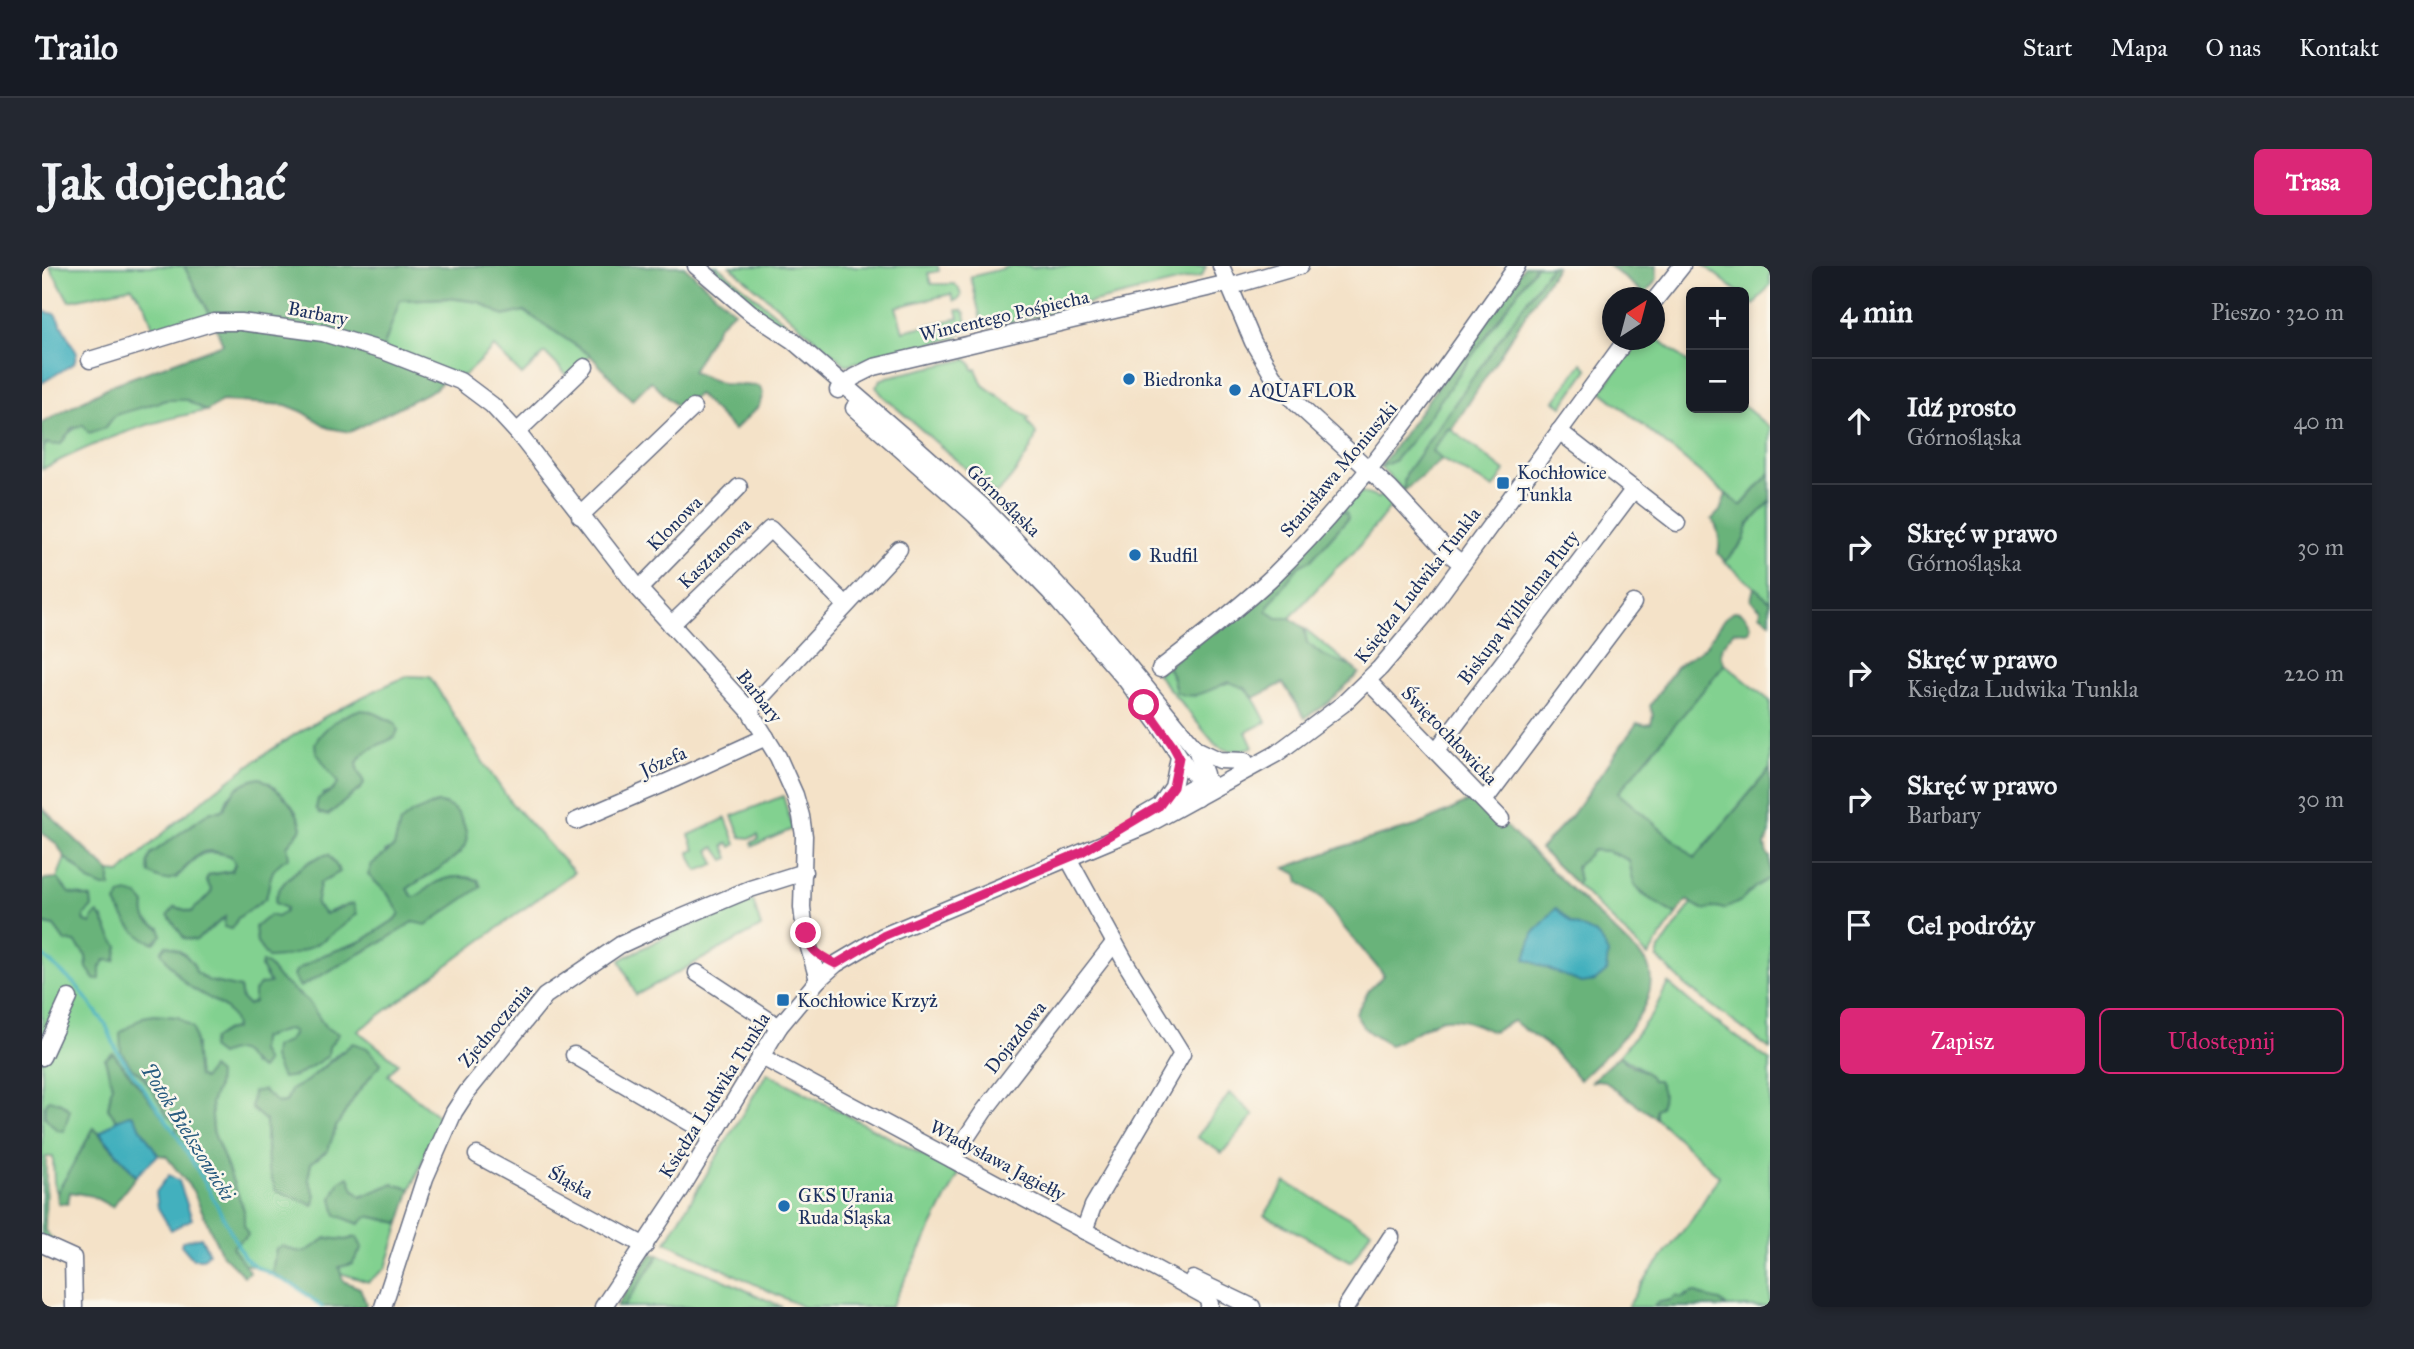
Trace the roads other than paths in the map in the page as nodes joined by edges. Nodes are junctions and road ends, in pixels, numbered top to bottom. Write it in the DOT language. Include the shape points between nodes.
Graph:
graph roads {
  1 [pos="696,266"];
  2 [pos="1221,266"];
  3 [pos="1300,266"];
  4 [pos="1517,266"];
  5 [pos="1682,266"];
  6 [pos="1228,284"];
  7 [pos="1665,287"];
  8 [pos="1619,350"];
  9 [pos="90,360"];
  10 [pos="585,367"];
  11 [pos="839,389"];
  12 [pos="693,408"];
  13 [pos="1559,431"];
  14 [pos="517,432"];
  15 [pos="1369,469"];
  16 [pos="739,487"];
  17 [pos="1633,489"];
  18 [pos="580,516"];
  19 [pos="1677,523"];
  20 [pos="899,549"];
  21 [pos="1462,564"];
  22 [pos="639,589"];
  23 [pos="1633,603"];
  24 [pos="846,605"];
  25 [pos="671,625"];
  26 [pos="1160,669"];
  27 [pos="1368,681"];
  28 [pos="748,710"];
  29 [pos="766,737"];
  30 [pos="1298,739"];
  31 [pos="1196,748"];
  32 [pos="1436,751"];
  33 [pos="1179,757"];
  34 [pos="1245,761"];
  35 [pos="1211,784"];
  36 [pos="1484,801"];
  37 [pos="1159,806"];
  38 [pos="1501,819"];
  39 [pos="576,821"];
  40 [pos="1075,855"];
  41 [pos="804,873"];
  42 [pos="1114,943"];
  43 [pos="809,946"];
  44 [pos="836,964"];
  45 [pos="697,973"];
  46 [pos="818,980"];
  47 [pos="69,998"];
  48 [pos="779,1027"];
  49 [pos="574,1055"];
  50 [pos="761,1056"];
  51 [pos="42,1057"];
  52 [pos="713,1136"];
  53 [pos="477,1154"];
  54 [pos="952,1159"];
  55 [pos="1084,1231"];
  56 [pos="1391,1237"];
  57 [pos="42,1244"];
  58 [pos="645,1246"];
  59 [pos="1174,1279"];
  60 [pos="74,1307"];
  61 [pos="383,1307"];
  62 [pos="603,1307"];
  63 [pos="1209,1307"];
  64 [pos="1252,1307"];
  65 [pos="1346,1307"];
  1 -- 11 [label="street, Górnośląska"];
  2 -- 6 [label="street"];
  3 -- 6 [label="street, Wincentego Pośpiecha"];
  4 -- 15 [label="street, Stanisława Moniuszki"];
  5 -- 7 [label="street"];
  6 -- 11 [label="street, Wincentego Pośpiecha" via="874,367"];
  6 -- 15 [label="street" via="1273,376 1296,404"];
  8 -- 13 [label="street, Księdza Ludwika Tunkla"];
  9 -- 14 [label="street, Barbary" via="214,322 323,332 460,381"];
  10 -- 14 [label="street"];
  11 -- 31 [label="street, Górnośląska" via="946,473 1003,527 1094,624"];
  11 -- 33 [label="street, Górnośląska" via="975,515 1049,592 1126,680"];
  12 -- 18 [label="street"];
  13 -- 17 [label="street"];
  13 -- 21 [label="street, Księdza Ludwika Tunkla"];
  14 -- 18 [label="street, Barbary"];
  15 -- 21 [label="street"];
  15 -- 26 [label="street, Stanisława Moniuszki" via="1270,579"];
  16 -- 22 [label="street, Klonowa"];
  17 -- 19 [label="street"];
  17 -- 32 [label="street, Biskupa Wilhelma Pluty"];
  18 -- 22 [label="street, Barbary"];
  20 -- 24 [label="street"];
  21 -- 27 [label="street, Księdza Ludwika Tunkla"];
  22 -- 25 [label="street, Barbary"];
  23 -- 36 [label="street"];
  24 -- 25 [label="street, Kasztanowa" via="771,528"];
  24 -- 28 [label="street"];
  25 -- 28 [label="street, Barbary"];
  27 -- 30 [label="street, Księdza Ludwika Tunkla"];
  27 -- 32 [label="street, Świętochłowicka"];
  28 -- 29 [label="street, Barbary"];
  29 -- 39 [label="street, Józefa"];
  29 -- 41 [label="street, Barbary" via="801,816"];
  30 -- 34 [label="street, Księdza Ludwika Tunkla"];
  30 -- 35 [label="street, Księdza Ludwika Tunkla"];
  31 -- 34 [label="street, Górnośląska" via="1219,760"];
  31 -- 35 [label="street, Górnośląska"];
  32 -- 36 [label="street, Świętochłowicka"];
  33 -- 35 [label="street, Górnośląska" via="1194,775"];
  33 -- 37 [label="street" via="1173,787"];
  34 -- 35 [label="street, Księdza Ludwika Tunkla"];
  35 -- 37 [label="street, Księdza Ludwika Tunkla"];
  35 -- 40 [label="street, Księdza Ludwika Tunkla" via="1197,797 1128,834"];
  36 -- 38 [label="street, Świętochłowicka"];
  37 -- 40 [label="street, Księdza Ludwika Tunkla"];
  40 -- 42 [label="street"];
  40 -- 44 [label="street, Księdza Ludwika Tunkla" via="883,936"];
  41 -- 43 [label="street, Barbary" via="802,907"];
  41 -- 61 [label="street, Zjednoczenia" via="750,889 645,933 545,996 454,1112 425,1178"];
  42 -- 54 [label="street, Dojazdowa"];
  42 -- 55 [label="street" via="1182,1054 1093,1206"];
  43 -- 44 [label="street"];
  43 -- 46 [label="street, Barbary"];
  44 -- 46 [label="street, Księdza Ludwika Tunkla"];
  45 -- 48 [label="street"];
  46 -- 48 [label="street, Księdza Ludwika Tunkla"];
  47 -- 51 [label="street"];
  48 -- 50 [label="street, Księdza Ludwika Tunkla"];
  49 -- 52 [label="street"];
  50 -- 52 [label="street, Księdza Ludwika Tunkla"];
  50 -- 54 [label="street, Władysława Jagiełły"];
  52 -- 58 [label="street, Księdza Ludwika Tunkla"];
  53 -- 58 [label="street, Śląska"];
  54 -- 55 [label="street, Władysława Jagiełły"];
  55 -- 59 [label="street, Władysława Jagiełły"];
  56 -- 65 [label="street"];
  57 -- 60 [label="street" via="73,1258"];
  58 -- 62 [label="street, Księdza Ludwika Tunkla"];
  59 -- 63 [label="street, Władysława Jagiełły" via="1205,1296"];
  59 -- 64 [label="street" via="1187,1276"];
}
